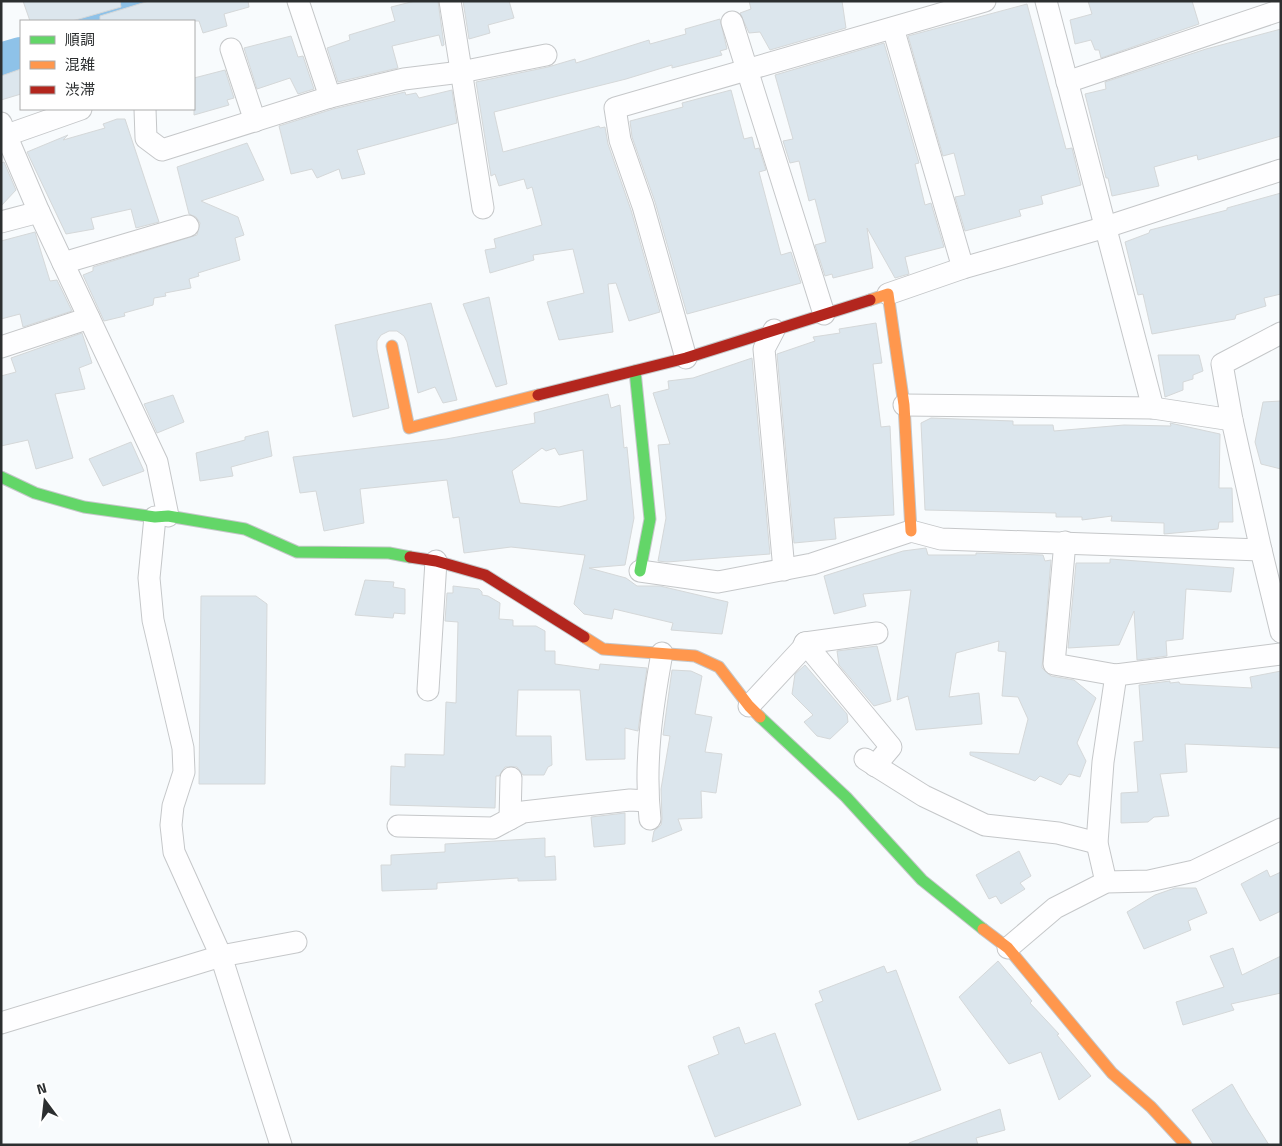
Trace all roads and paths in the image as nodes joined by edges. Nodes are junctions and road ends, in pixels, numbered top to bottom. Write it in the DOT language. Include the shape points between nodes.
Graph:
graph roads {
  1 [pos="298,1"];
  2 [pos="450,1"];
  3 [pos="985,1"];
  4 [pos="1046,1"];
  5 [pos="1281,10"];
  6 [pos="732,22"];
  7 [pos="894,28"];
  8 [pos="231,49"];
  9 [pos="546,55"];
  10 [pos="747,69"];
  11 [pos="461,72"];
  12 [pos="1066,82"];
  13 [pos="330,96"];
  14 [pos="77,110"];
  15 [pos="145,110"];
  16 [pos="255,121"];
  17 [pos="4,129"];
  18 [pos="1281,170"];
  19 [pos="483,208"];
  20 [pos="39,212"];
  21 [pos="1,222"];
  22 [pos="188,226"];
  23 [pos="1106,227"];
  24 [pos="63,263"];
  25 [pos="963,268"];
  26 [pos="888,294"];
  27 [pos="824,314"];
  28 [pos="88,318"];
  29 [pos="774,330"];
  30 [pos="1281,333"];
  31 [pos="392,346"];
  32 [pos="1,347"];
  33 [pos="686,358"];
  34 [pos="395,365"];
  35 [pos="381,368"];
  36 [pos="635,371"];
  37 [pos="904,405"];
  38 [pos="1153,408"];
  39 [pos="1232,420"];
  40 [pos="1,477"];
  41 [pos="162,516"];
  42 [pos="911,531"];
  43 [pos="1065,542"];
  44 [pos="1261,550"];
  45 [pos="436,561"];
  46 [pos="640,570"];
  47 [pos="784,570"];
  48 [pos="1281,632"];
  49 [pos="877,633"];
  50 [pos="805,643"];
  51 [pos="662,653"];
  52 [pos="1281,654"];
  53 [pos="1116,675"];
  54 [pos="428,690"];
  55 [pos="750,706"];
  56 [pos="511,778"];
  57 [pos="510,820"];
  58 [pos="398,826"];
  59 [pos="1281,829"];
  60 [pos="1097,843"];
  61 [pos="1106,882"];
  62 [pos="296,942"];
  63 [pos="1008,948"];
  64 [pos="221,956"];
  65 [pos="1,1023"];
  66 [pos="281,1145"];
  67 [pos="1186,1145"];
  1 -- 13 [label="street"];
  2 -- 11 [label="street"];
  3 -- 7 [label="street"];
  4 -- 12 [label="street"];
  5 -- 12 [label="street"];
  6 -- 10 [label="street"];
  7 -- 10 [label="street"];
  7 -- 25 [label="street"];
  8 -- 16 [label="street"];
  9 -- 11 [label="street"];
  10 -- 27 [label="street"];
  10 -- 33 [label="street" via="615,108 620,140 643,206"];
  11 -- 13 [label="street" via="404,79"];
  11 -- 19 [label="street"];
  12 -- 23 [label="street"];
  13 -- 16 [label="street"];
  14 -- 17 [label="street"];
  15 -- 16 [label="street" via="146,138 162,150"];
  17 -- 20 [label="street"];
  18 -- 23 [label="street"];
  20 -- 21 [label="street"];
  20 -- 24 [label="street"];
  22 -- 24 [label="street"];
  23 -- 25 [label="street"];
  23 -- 38 [label="street"];
  24 -- 28 [label="street"];
  25 -- 26 [label="street"];
  26 -- 27 [label="street"];
  26 -- 37 [label="street"];
  27 -- 29 [label="street"];
  28 -- 32 [label="street"];
  28 -- 41 [label="street" via="157,462 165,492"];
  29 -- 33 [label="street"];
  29 -- 47 [label="street" via="764,349"];
  30 -- 39 [label="street" via="1222,364"];
  31 -- 34 [label="street"];
  33 -- 36 [label="street"];
  34 -- 35 [label="street"];
  34 -- 36 [label="street" via="409,428"];
  36 -- 46 [label="street" via="650,518"];
  37 -- 38 [label="street"];
  37 -- 42 [label="street"];
  38 -- 39 [label="street"];
  39 -- 44 [label="street"];
  40 -- 41 [label="street" via="34,493 84,507"];
  41 -- 45 [label="street" via="245,529 297,552 388,553"];
  41 -- 64 [label="street" via="149,578 153,620 183,748 184,772 173,806 172,837 181,871"];
  42 -- 43 [label="street" via="941,539"];
  42 -- 47 [label="street" via="835,558"];
  43 -- 44 [label="street"];
  43 -- 53 [label="street" via="1054,664"];
  44 -- 48 [label="street"];
  45 -- 51 [label="street" via="485,575 603,649"];
  45 -- 54 [label="street"];
  46 -- 47 [label="street" via="718,582"];
  49 -- 50 [label="street"];
  50 -- 55 [label="street"];
  50 -- 60 [label="street" via="891,747 870,763 924,796 985,825 1058,833"];
  51 -- 55 [label="street" via="695,656 719,667"];
  51 -- 57 [label="street" via="650,720 649,810 630,800 523,812"];
  52 -- 53 [label="street"];
  53 -- 60 [label="street" via="1103,762"];
  55 -- 63 [label="street" via="846,797 922,880"];
  56 -- 57 [label="street"];
  57 -- 58 [label="street" via="493,828"];
  59 -- 61 [label="street" via="1194,871 1149,881"];
  60 -- 61 [label="street"];
  61 -- 63 [label="street" via="1055,908"];
  62 -- 64 [label="street"];
  63 -- 67 [label="street" via="1112,1072"];
  64 -- 65 [label="street"];
  64 -- 66 [label="street"];
}
